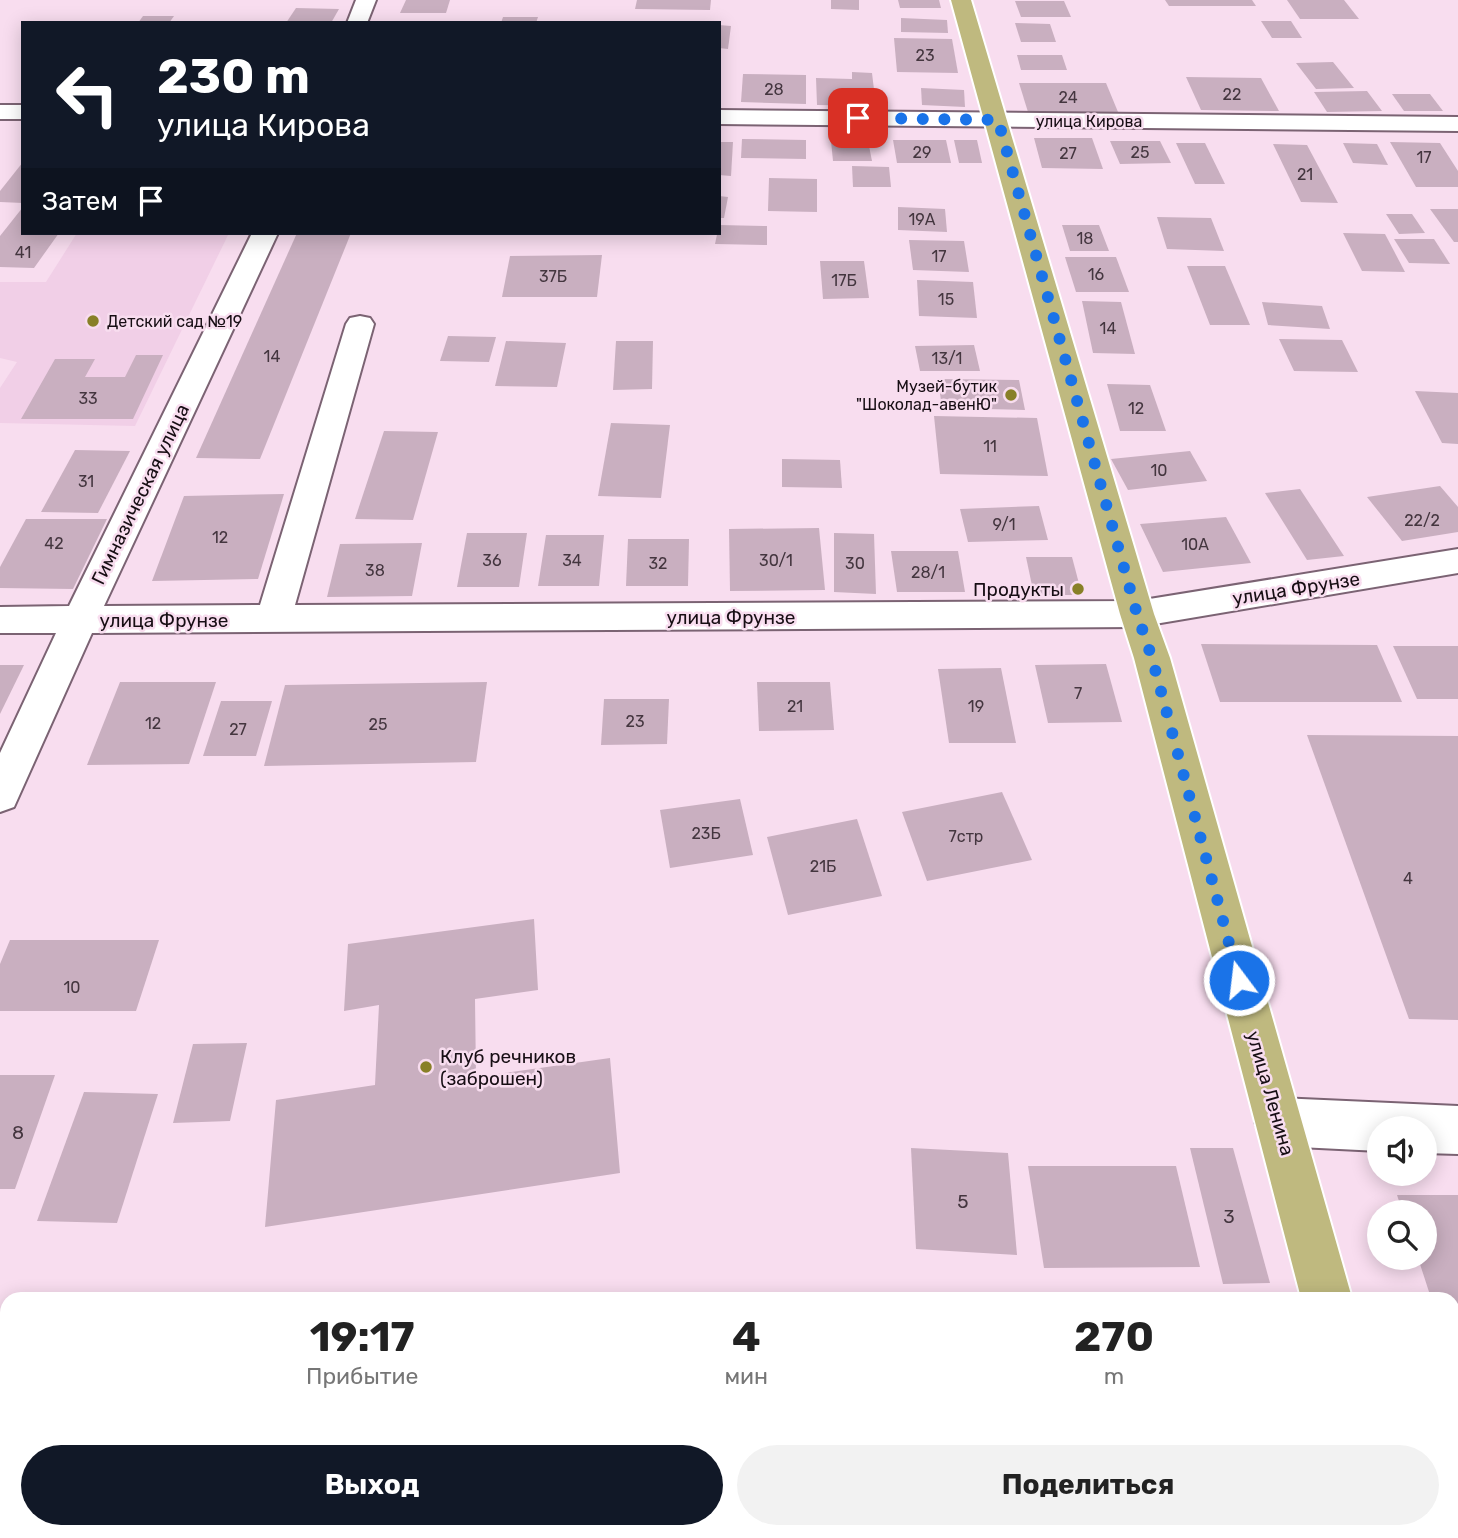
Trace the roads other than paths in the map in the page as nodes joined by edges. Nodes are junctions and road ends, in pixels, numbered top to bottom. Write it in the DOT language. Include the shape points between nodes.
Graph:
graph roads {
  1 [pos="366,0"];
  2 [pos="961,0"];
  3 [pos="358,21"];
  4 [pos="0,112"];
  5 [pos="21,112"];
  6 [pos="721,117"];
  7 [pos="998,120"];
  8 [pos="1458,124"];
  9 [pos="264,235"];
  10 [pos="360,324"];
  11 [pos="1458,561"];
  12 [pos="1137,614"];
  13 [pos="0,620"];
  14 [pos="80,620"];
  15 [pos="273,620"];
  16 [pos="0,795"];
  17 [pos="1279,1122"];
  18 [pos="1367,1126"];
  19 [pos="1437,1129"];
  20 [pos="1458,1130"];
  21 [pos="1325,1292"];
  1 -- 3 [label="street"];
  2 -- 7 [label="main road, улица Ленина"];
  4 -- 5 [label="street"];
  6 -- 7 [label="street, улица Кирова"];
  7 -- 8 [label="street, улица Кирова"];
  7 -- 12 [label="main road, улица Ленина"];
  9 -- 14 [label="street, Гимназическая улица"];
  10 -- 15 [label="street"];
  11 -- 12 [label="street, улица Фрунзе"];
  12 -- 15 [label="street, улица Фрунзе"];
  12 -- 17 [label="main road, улица Ленина"];
  13 -- 14 [label="street, улица Фрунзе"];
  14 -- 15 [label="street, улица Фрунзе"];
  14 -- 16 [label="street, Гимназическая улица"];
  17 -- 18 [label="street"];
  17 -- 21 [label="main road, улица Ленина"];
  19 -- 20 [label="street"];
}
